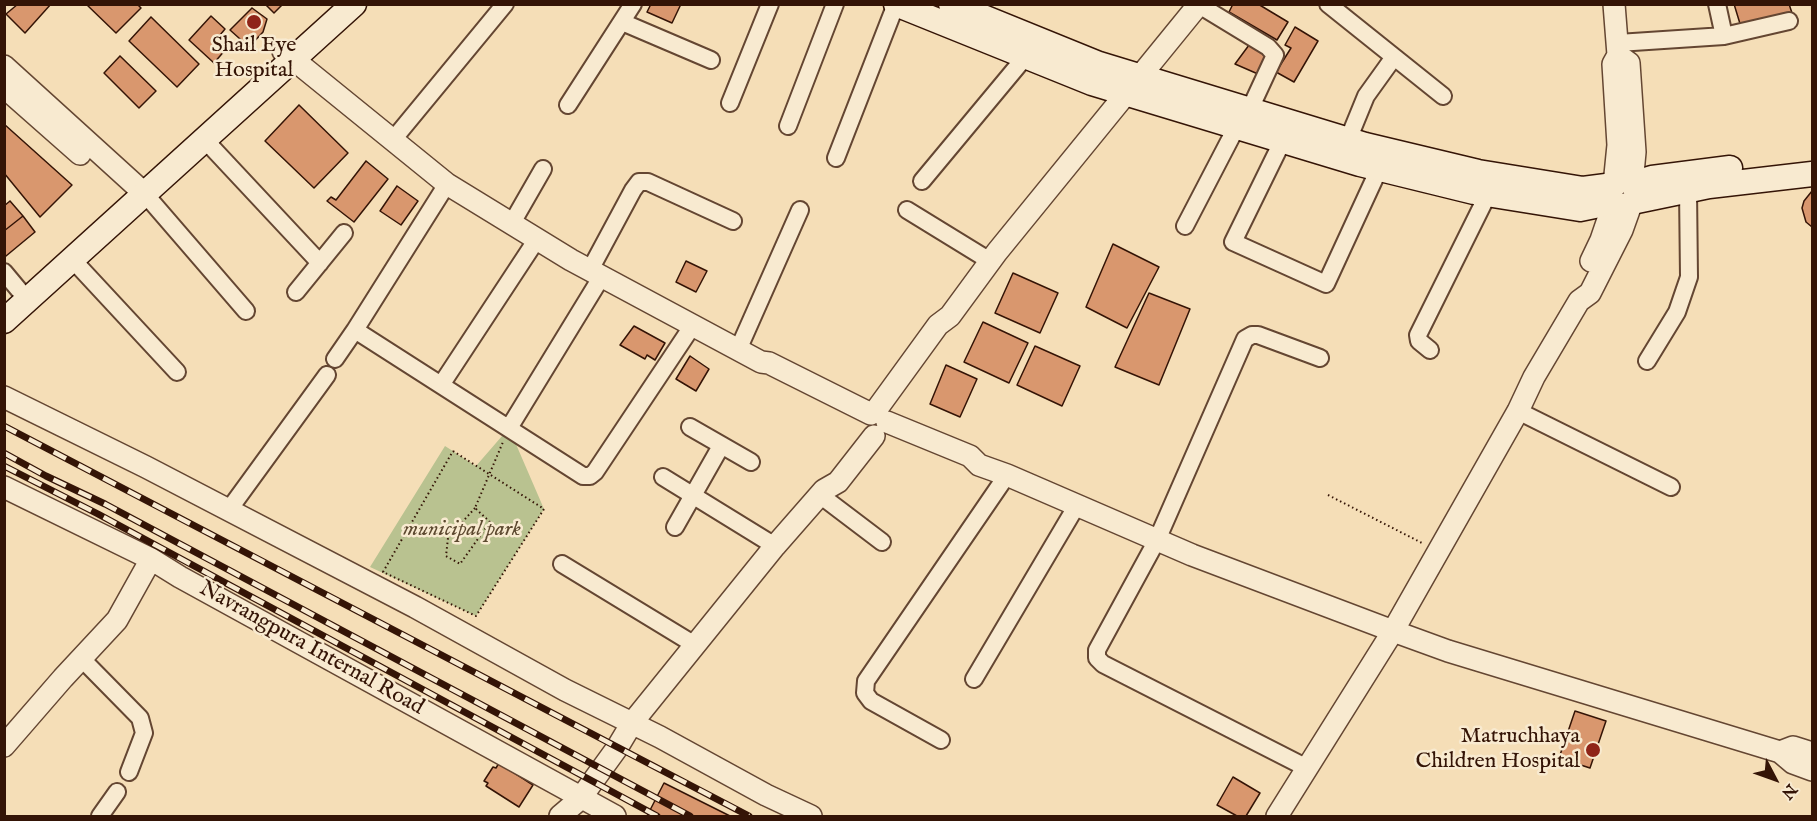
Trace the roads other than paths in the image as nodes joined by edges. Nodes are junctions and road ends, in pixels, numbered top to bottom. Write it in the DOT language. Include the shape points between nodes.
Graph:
graph roads {
  1 [pos="334,4"];
  2 [pos="354,4"];
  3 [pos="505,4"];
  4 [pos="633,4"];
  5 [pos="770,4"];
  6 [pos="835,4"];
  7 [pos="896,4"];
  8 [pos="951,4"];
  9 [pos="1328,4"];
  10 [pos="1614,4"];
  11 [pos="1717,4"];
  12 [pos="1199,5"];
  13 [pos="1789,21"];
  14 [pos="622,22"];
  15 [pos="1724,36"];
  16 [pos="1618,49"];
  17 [pos="288,55"];
  18 [pos="1026,56"];
  19 [pos="1394,57"];
  20 [pos="711,60"];
  21 [pos="4,66"];
  22 [pos="1133,84"];
  23 [pos="4,87"];
  24 [pos="1443,96"];
  25 [pos="730,103"];
  26 [pos="568,105"];
  27 [pos="1243,117"];
  28 [pos="788,126"];
  29 [pos="205,140"];
  30 [pos="1283,140"];
  31 [pos="1348,140"];
  32 [pos="392,141"];
  33 [pos="836,158"];
  34 [pos="1812,160"];
  35 [pos="543,169"];
  36 [pos="1379,169"];
  37 [pos="1812,174"];
  38 [pos="922,181"];
  39 [pos="447,184"];
  40 [pos="1689,190"];
  41 [pos="1623,193"];
  42 [pos="134,194"];
  43 [pos="1488,194"];
  44 [pos="800,210"];
  45 [pos="907,210"];
  46 [pos="733,221"];
  47 [pos="512,223"];
  48 [pos="1185,226"];
  49 [pos="344,233"];
  50 [pos="537,238"];
  51 [pos="72,259"];
  52 [pos="990,261"];
  53 [pos="320,263"];
  54 [pos="596,273"];
  55 [pos="9,288"];
  56 [pos="296,291"];
  57 [pos="246,311"];
  58 [pos="4,321"];
  59 [pos="693,325"];
  60 [pos="355,330"];
  61 [pos="738,350"];
  62 [pos="1430,350"];
  63 [pos="335,358"];
  64 [pos="1320,358"];
  65 [pos="1647,362"];
  66 [pos="177,372"];
  67 [pos="327,375"];
  68 [pos="441,385"];
  69 [pos="4,397"];
  70 [pos="1518,411"];
  71 [pos="875,424"];
  72 [pos="690,427"];
  73 [pos="509,428"];
  74 [pos="721,446"];
  75 [pos="751,462"];
  76 [pos="1007,475"];
  77 [pos="663,477"];
  78 [pos="4,487"];
  79 [pos="1671,487"];
  80 [pos="822,493"];
  81 [pos="693,495"];
  82 [pos="1077,505"];
  83 [pos="228,511"];
  84 [pos="675,527"];
  85 [pos="1157,540"];
  86 [pos="882,542"];
  87 [pos="775,546"];
  88 [pos="151,558"];
  89 [pos="562,564"];
  90 [pos="1393,631"];
  91 [pos="695,645"];
  92 [pos="81,658"];
  93 [pos="974,679"];
  94 [pos="632,723"];
  95 [pos="941,740"];
  96 [pos="4,746"];
  97 [pos="1780,752"];
  98 [pos="1812,753"];
  99 [pos="1307,768"];
  100 [pos="1812,770"];
  101 [pos="129,772"];
  102 [pos="117,792"];
  103 [pos="580,798"];
  104 [pos="100,816"];
  105 [pos="560,816"];
  106 [pos="615,816"];
  107 [pos="811,816"];
  108 [pos="1277,816"];
  1 -- 17 [label="main road"];
  2 -- 17 [label="main road"];
  3 -- 32 [label="street"];
  4 -- 14 [label="street"];
  5 -- 25 [label="street"];
  6 -- 28 [label="street"];
  7 -- 18 [label="main road"];
  7 -- 33 [label="street"];
  8 -- 22 [label="main road" via="1099,64"];
  9 -- 19 [label="street"];
  10 -- 16 [label="street"];
  11 -- 15 [label="street"];
  12 -- 22 [label="street"];
  12 -- 27 [label="street" via="1275,55"];
  13 -- 15 [label="street"];
  14 -- 20 [label="street"];
  14 -- 26 [label="street"];
  15 -- 16 [label="street"];
  16 -- 41 [label="street" via="1613,64"];
  17 -- 29 [label="main road"];
  17 -- 32 [label="street"];
  17 -- 42 [label="main road"];
  18 -- 22 [label="main road" via="1092,83"];
  18 -- 38 [label="street"];
  19 -- 24 [label="street"];
  19 -- 31 [label="street" via="1366,96"];
  21 -- 42 [label="street"];
  22 -- 27 [label="main road"];
  22 -- 52 [label="street"];
  23 -- 42 [label="street"];
  27 -- 30 [label="main road"];
  27 -- 31 [label="main road"];
  27 -- 48 [label="street"];
  29 -- 42 [label="main road"];
  29 -- 53 [label="street"];
  30 -- 36 [label="main road"];
  30 -- 36 [label="street" via="1233,242 1326,284"];
  31 -- 41 [label="main road" via="1478,172"];
  32 -- 39 [label="street"];
  34 -- 41 [label="main road" via="1652,178"];
  35 -- 47 [label="street"];
  36 -- 43 [label="main road"];
  37 -- 40 [label="main road"];
  39 -- 47 [label="street"];
  39 -- 60 [label="street"];
  40 -- 41 [label="main road"];
  40 -- 65 [label="street" via="1689,277 1677,312"];
  41 -- 43 [label="main road" via="1580,208"];
  41 -- 70 [label="street" via="1579,285 1579,301"];
  42 -- 51 [label="main road"];
  42 -- 55 [label="main road"];
  42 -- 57 [label="street"];
  43 -- 62 [label="street" via="1418,335"];
  44 -- 61 [label="street"];
  45 -- 52 [label="street"];
  46 -- 54 [label="street" via="648,182 639,182"];
  47 -- 50 [label="street"];
  49 -- 53 [label="street"];
  50 -- 54 [label="street"];
  50 -- 68 [label="street"];
  51 -- 58 [label="main road"];
  51 -- 66 [label="street"];
  52 -- 71 [label="street" via="950,316 938,325"];
  53 -- 56 [label="street"];
  54 -- 59 [label="street"];
  54 -- 73 [label="street"];
  59 -- 61 [label="street"];
  59 -- 73 [label="street" via="590,476 583,476"];
  60 -- 63 [label="street"];
  60 -- 68 [label="street"];
  61 -- 71 [label="street" via="761,362 765,370"];
  64 -- 85 [label="street" via="1258,335 1245,339"];
  67 -- 83 [label="street"];
  68 -- 73 [label="street"];
  69 -- 83 [label="street"];
  70 -- 79 [label="street"];
  70 -- 90 [label="street"];
  71 -- 76 [label="street" via="964,467 979,465"];
  71 -- 80 [label="street" via="838,482"];
  72 -- 74 [label="street"];
  74 -- 75 [label="street"];
  74 -- 81 [label="street"];
  76 -- 82 [label="street"];
  76 -- 95 [label="street" via="866,681 865,693 871,700"];
  77 -- 81 [label="street"];
  78 -- 88 [label="street, Navrangpura Internal Road"];
  80 -- 86 [label="street"];
  80 -- 87 [label="street"];
  81 -- 84 [label="street"];
  81 -- 87 [label="street"];
  82 -- 85 [label="street"];
  82 -- 93 [label="street"];
  83 -- 94 [label="street"];
  85 -- 90 [label="street"];
  85 -- 99 [label="street" via="1097,650 1097,658"];
  87 -- 91 [label="street"];
  88 -- 92 [label="street" via="117,620"];
  88 -- 103 [label="street, Navrangpura Internal Road"];
  89 -- 91 [label="street"];
  90 -- 97 [label="street"];
  90 -- 99 [label="street"];
  91 -- 94 [label="street"];
  92 -- 96 [label="street"];
  92 -- 101 [label="street" via="140,718 144,733"];
  94 -- 103 [label="street"];
  94 -- 107 [label="street"];
  97 -- 98 [label="street" via="1793,747"];
  97 -- 100 [label="street" via="1793,763"];
  99 -- 108 [label="street"];
  102 -- 104 [label="street"];
  103 -- 105 [label="street"];
  103 -- 106 [label="street, Navrangpura Internal Road"];
}
